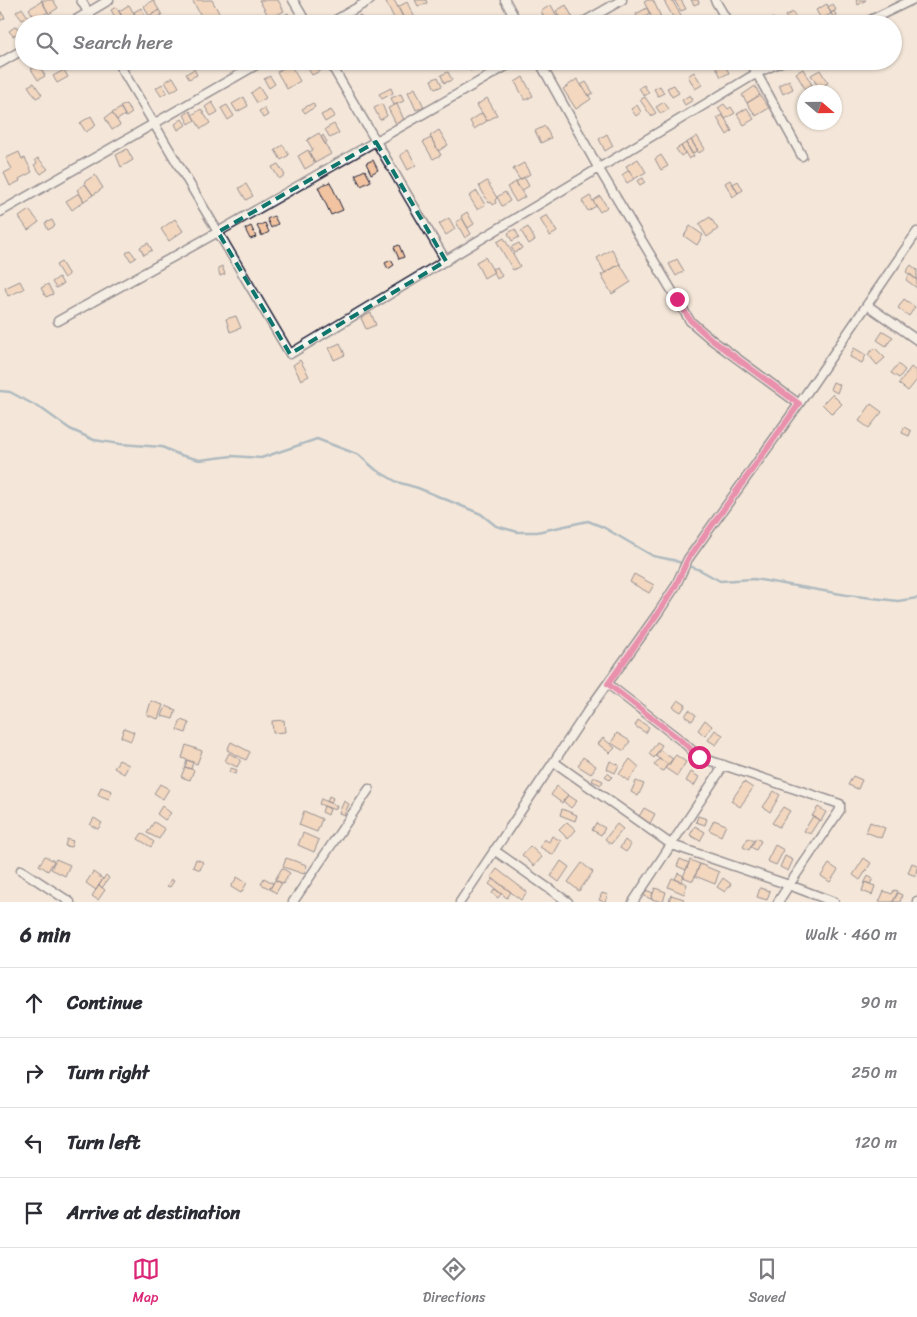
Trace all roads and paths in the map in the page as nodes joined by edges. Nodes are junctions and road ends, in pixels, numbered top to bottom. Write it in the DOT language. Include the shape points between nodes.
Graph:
graph roads {
  1 [pos="81,0"];
  2 [pos="108,0"];
  3 [pos="293,0"];
  4 [pos="370,0"];
  5 [pos="505,0"];
  6 [pos="622,0"];
  7 [pos="715,0"];
  8 [pos="911,0"];
  9 [pos="88,12"];
  10 [pos="83,15"];
  11 [pos="90,15"];
  12 [pos="302,15"];
  13 [pos="344,15"];
  14 [pos="513,15"];
  15 [pos="596,15"];
  16 [pos="724,15"];
  17 [pos="880,15"];
  18 [pos="15,54"];
  19 [pos="0,63"];
  20 [pos="122,70"];
  21 [pos="247,70"];
  22 [pos="334,70"];
  23 [pos="500,70"];
  24 [pos="544,70"];
  25 [pos="755,70"];
  26 [pos="765,70"];
  27 [pos="757,74"];
  28 [pos="153,124"];
  29 [pos="376,142"];
  30 [pos="802,156"];
  31 [pos="599,169"];
  32 [pos="0,212"];
  33 [pos="218,232"];
  34 [pos="917,232"];
  35 [pos="446,261"];
  36 [pos="867,305"];
  37 [pos="58,321"];
  38 [pos="917,340"];
  39 [pos="799,404"];
  40 [pos="608,684"];
  41 [pos="554,762"];
  42 [pos="724,765"];
  43 [pos="369,789"];
  44 [pos="672,845"];
  45 [pos="494,850"];
  46 [pos="21,870"];
  47 [pos="789,885"];
  48 [pos="70,902"];
  49 [pos="293,902"];
  50 [pos="460,902"];
  51 [pos="568,902"];
  52 [pos="633,902"];
  53 [pos="778,902"];
  54 [pos="834,902"];
  1 -- 9 [label="street"];
  2 -- 9 [label="street"];
  3 -- 12 [label="street"];
  4 -- 13 [label="street"];
  5 -- 14 [label="street"];
  6 -- 15 [label="street"];
  7 -- 16 [label="street"];
  8 -- 17 [label="street"];
  9 -- 10 [label="street"];
  9 -- 11 [label="street"];
  18 -- 19 [label="street"];
  20 -- 28 [label="street"];
  21 -- 28 [label="street"];
  22 -- 29 [label="street"];
  23 -- 29 [label="street"];
  24 -- 31 [label="street"];
  25 -- 27 [label="street"];
  26 -- 27 [label="street"];
  27 -- 30 [label="street"];
  27 -- 31 [label="street"];
  28 -- 32 [label="street"];
  28 -- 33 [label="street"];
  29 -- 33 [label="street"];
  29 -- 35 [label="street"];
  31 -- 35 [label="street"];
  31 -- 39 [label="street" via="690,320"];
  33 -- 35 [label="street" via="290,354"];
  33 -- 37 [label="street"];
  34 -- 36 [label="street"];
  36 -- 38 [label="street"];
  36 -- 39 [label="street"];
  39 -- 40 [label="street" via="688,559 675,587"];
  40 -- 41 [label="street"];
  40 -- 42 [label="street" via="699,757"];
  41 -- 44 [label="street"];
  41 -- 45 [label="street"];
  42 -- 44 [label="street"];
  42 -- 47 [label="street" via="841,805"];
  43 -- 49 [label="street"];
  44 -- 47 [label="street"];
  44 -- 52 [label="street"];
  45 -- 50 [label="street"];
  45 -- 51 [label="street"];
  46 -- 48 [label="street"];
  47 -- 53 [label="street"];
  47 -- 54 [label="street"];
}
